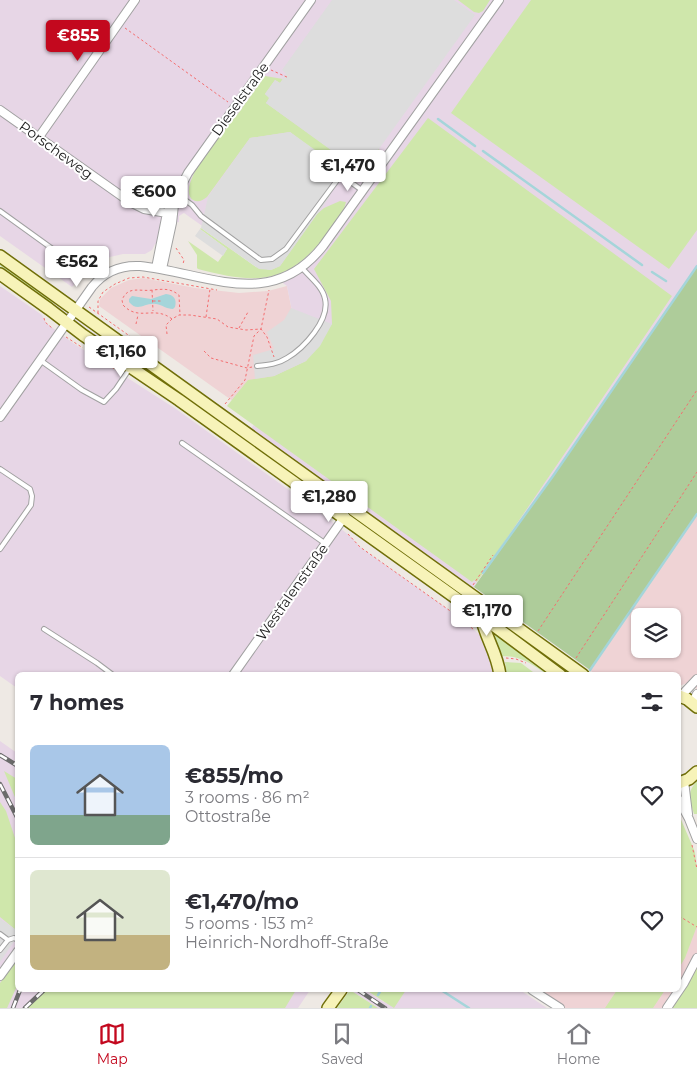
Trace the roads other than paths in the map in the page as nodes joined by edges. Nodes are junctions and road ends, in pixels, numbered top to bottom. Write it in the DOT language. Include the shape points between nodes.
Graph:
graph roads {
  1 [pos="135,0"];
  2 [pos="311,0"];
  3 [pos="499,0"];
  4 [pos="0,110"];
  5 [pos="38,137"];
  6 [pos="363,191"];
  7 [pos="176,197"];
  8 [pos="0,212"];
  9 [pos="167,214"];
  10 [pos="0,256"];
  11 [pos="79,268"];
  12 [pos="302,268"];
  13 [pos="159,269"];
  14 [pos="0,274"];
  15 [pos="75,311"];
  16 [pos="66,323"];
  17 [pos="40,360"];
  18 [pos="257,366"];
  19 [pos="127,372"];
  20 [pos="0,417"];
  21 [pos="182,443"];
  22 [pos="0,469"];
  23 [pos="350,508"];
  24 [pos="341,522"];
  25 [pos="326,544"];
  26 [pos="0,549"];
  27 [pos="481,616"];
  28 [pos="44,629"];
  29 [pos="106,672"];
  30 [pos="235,672"];
  31 [pos="499,672"];
  32 [pos="556,672"];
  33 [pos="579,672"];
  34 [pos="697,679"];
  35 [pos="681,695"];
  36 [pos="681,698"];
  37 [pos="696,702"];
  38 [pos="697,772"];
  39 [pos="682,782"];
  40 [pos="681,804"];
  41 [pos="689,819"];
  42 [pos="697,839"];
  43 [pos="0,934"];
  44 [pos="15,938"];
  45 [pos="8,940"];
  46 [pos="0,950"];
  47 [pos="15,955"];
  48 [pos="697,958"];
  49 [pos="0,976"];
  50 [pos="681,987"];
  51 [pos="535,992"];
  52 [pos="678,992"];
  53 [pos="339,993"];
  54 [pos="328,1008"];
  55 [pos="560,1008"];
  56 [pos="667,1008"];
  1 -- 5 [label="street"];
  2 -- 7 [label="street, Dieselstraße" via="193,166"];
  3 -- 6 [label="street"];
  4 -- 5 [label="street, Porscheweg"];
  5 -- 9 [label="street, Porscheweg" via="130,202"];
  6 -- 7 [label="lane" via="341,175 286,249 267,260 258,258 201,216 188,202"];
  6 -- 12 [label="street" via="324,246"];
  7 -- 9 [label="street, Dieselstraße"];
  7 -- 13 [label="street, Dieselstraße" via="170,234"];
  8 -- 11 [label="lane"];
  9 -- 13 [label="street, Dieselstraße"];
  10 -- 15 [label="main road"];
  12 -- 13 [label="street" via="282,279 252,285"];
  12 -- 18 [label="lane" via="323,292 326,305 322,319 301,348 277,363"];
  13 -- 15 [label="street" via="128,266 110,272 95,284"];
  14 -- 16 [label="main road"];
  15 -- 16 [label="street"];
  15 -- 23 [label="main road"];
  16 -- 17 [label="street"];
  16 -- 19 [label="main road"];
  17 -- 19 [label="lane" via="75,386 104,402"];
  17 -- 20 [label="street"];
  19 -- 24 [label="main road" via="179,400"];
  21 -- 25 [label="lane"];
  22 -- 26 [label="lane" via="30,489 32,496 31,505"];
  23 -- 24 [label="street, Westfalenstraße"];
  23 -- 33 [label="main road"];
  24 -- 25 [label="street, Westfalenstraße"];
  24 -- 27 [label="main road"];
  25 -- 30 [label="street, Westfalenstraße"];
  27 -- 31 [label="main road"];
  27 -- 32 [label="main road"];
  28 -- 29 [label="lane"];
  34 -- 35 [label="street"];
  36 -- 37 [label="main road"];
  38 -- 39 [label="main road"];
  39 -- 41 [label="street"];
  40 -- 41 [label="street"];
  41 -- 42 [label="street"];
  43 -- 45 [label="lane"];
  44 -- 45 [label="lane"];
  45 -- 46 [label="lane"];
  47 -- 49 [label="street"];
  48 -- 50 [label="street"];
  51 -- 55 [label="street"];
  52 -- 56 [label="street"];
  53 -- 54 [label="main road"];
}
